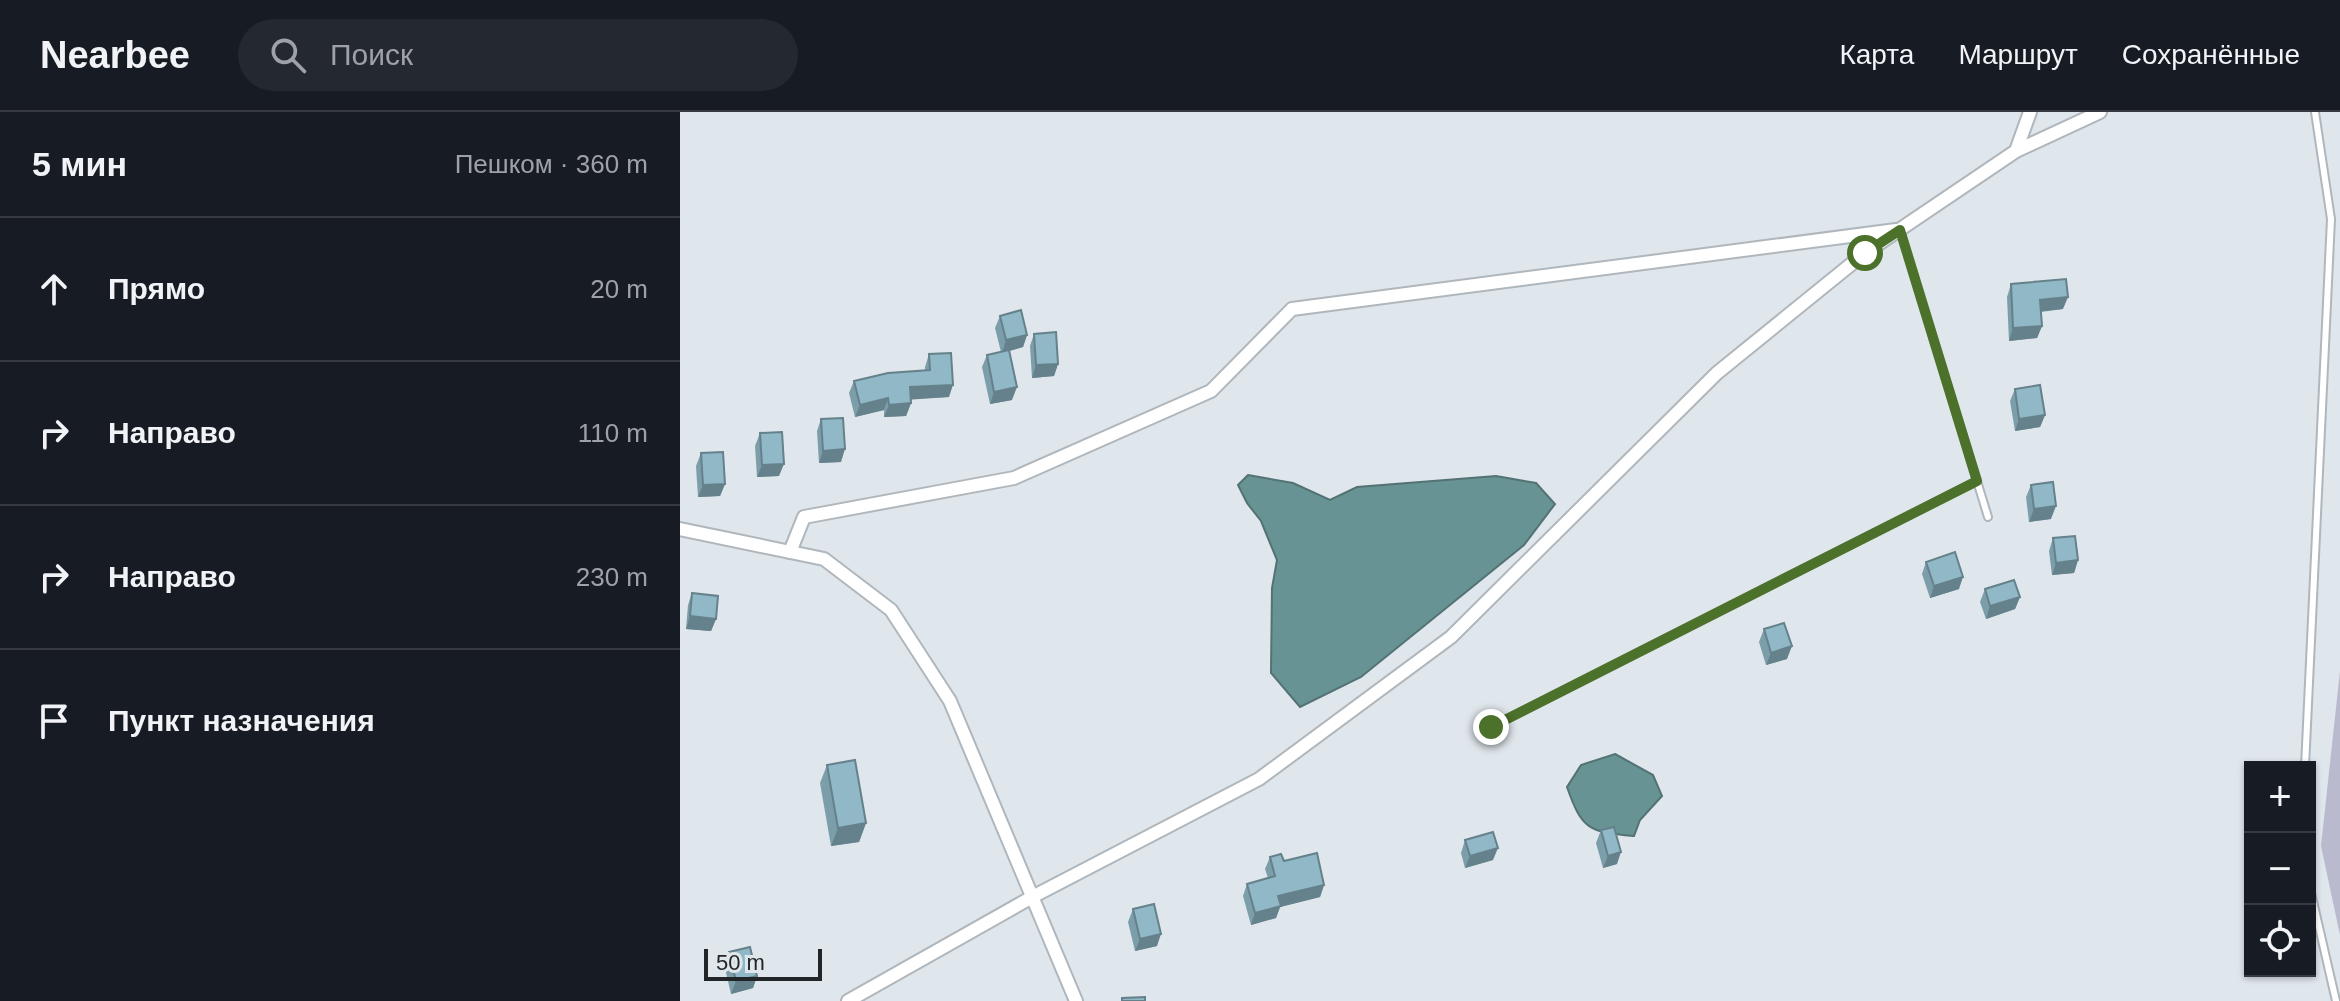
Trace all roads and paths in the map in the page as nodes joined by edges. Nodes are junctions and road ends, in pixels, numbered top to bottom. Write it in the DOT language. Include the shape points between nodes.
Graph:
graph roads {
  1 [pos="2030,112"];
  2 [pos="2100,112"];
  3 [pos="2315,112"];
  4 [pos="2016,151"];
  5 [pos="1900,230"];
  6 [pos="1977,481"];
  7 [pos="1988,517"];
  8 [pos="680,529"];
  9 [pos="790,552"];
  10 [pos="1491,727"];
  11 [pos="2305,761"];
  12 [pos="1034,896"];
  13 [pos="2314,905"];
  14 [pos="848,1001"];
  15 [pos="1076,1001"];
  16 [pos="2336,1001"];
  1 -- 4 [label="street"];
  2 -- 4 [label="street"];
  3 -- 11 [label="lane" via="2331,219"];
  4 -- 5 [label="street"];
  5 -- 6 [label="lane"];
  5 -- 9 [label="street" via="1292,309 1211,391 1014,478 804,517"];
  5 -- 12 [label="street" via="1717,373 1451,637 1259,779"];
  6 -- 7 [label="lane"];
  6 -- 10 [label="lane"];
  8 -- 9 [label="street"];
  9 -- 12 [label="street" via="824,559 891,610 950,701"];
  12 -- 14 [label="street"];
  12 -- 15 [label="street"];
  13 -- 16 [label="lane"];
}
